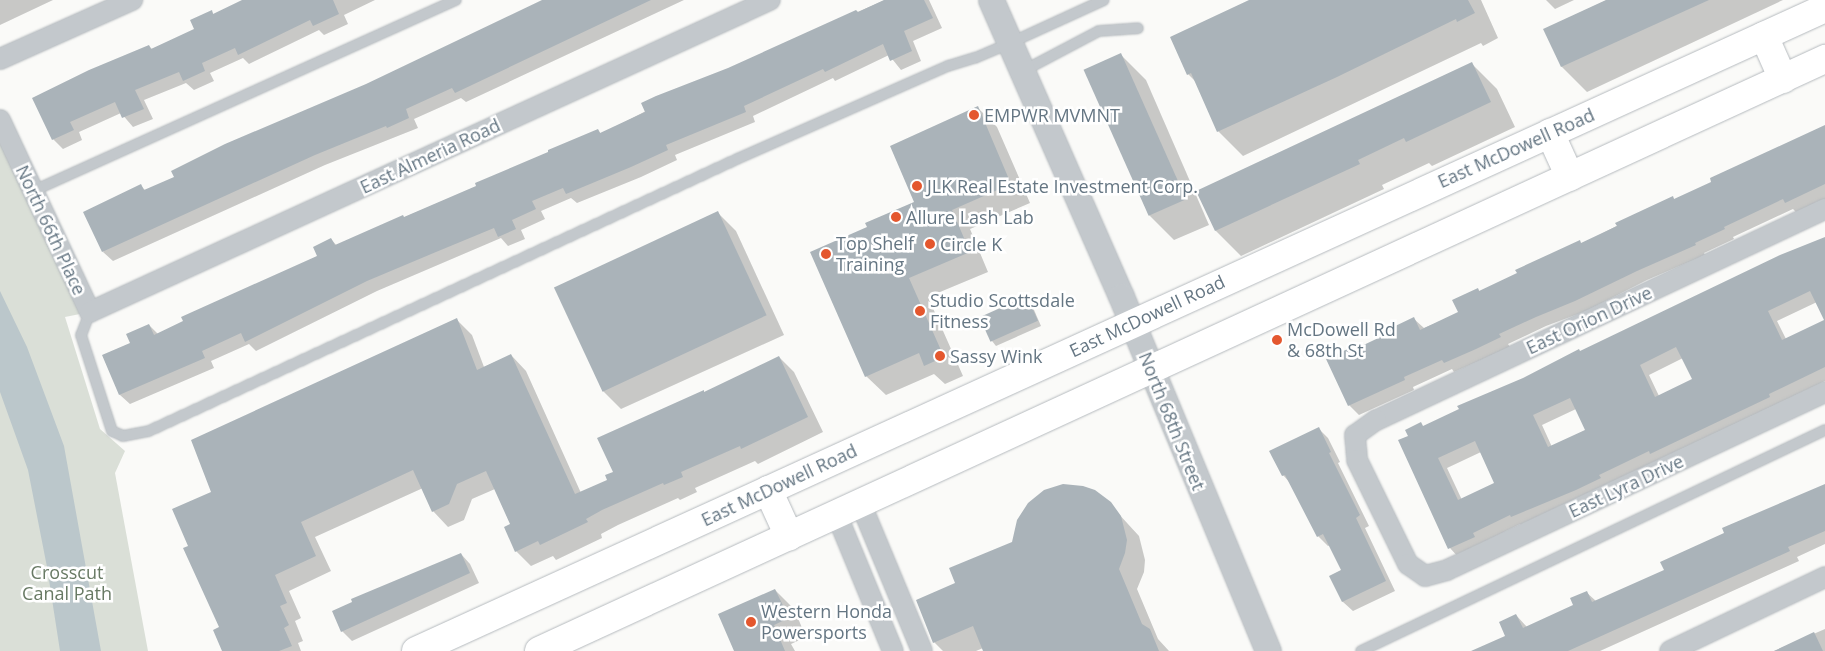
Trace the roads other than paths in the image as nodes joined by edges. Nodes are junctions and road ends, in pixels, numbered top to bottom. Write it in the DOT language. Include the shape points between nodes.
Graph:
graph roads {
  1 [pos="132,0"];
  2 [pos="456,0"];
  3 [pos="770,0"];
  4 [pos="991,0"];
  5 [pos="1104,0"];
  6 [pos="1825,8"];
  7 [pos="1138,28"];
  8 [pos="1764,36"];
  9 [pos="1010,43"];
  10 [pos="1825,59"];
  11 [pos="0,60"];
  12 [pos="1023,72"];
  13 [pos="1783,79"];
  14 [pos="0,120"];
  15 [pos="1550,133"];
  16 [pos="1570,176"];
  17 [pos="33,191"];
  18 [pos="1825,209"];
  19 [pos="90,312"];
  20 [pos="1132,324"];
  21 [pos="1150,369"];
  22 [pos="1825,392"];
  23 [pos="1825,430"];
  24 [pos="768,490"];
  25 [pos="848,508"];
  26 [pos="789,536"];
  27 [pos="1425,576"];
  28 [pos="1825,577"];
  29 [pos="416,651"];
  30 [pos="539,651"];
  31 [pos="893,651"];
  32 [pos="922,651"];
  33 [pos="1268,651"];
  34 [pos="1361,651"];
  35 [pos="1670,651"];
  1 -- 11 [label="street"];
  2 -- 17 [label="lane"];
  3 -- 19 [label="street, East Almeria Road"];
  4 -- 9 [label="street, North 68th Street"];
  5 -- 9 [label="lane"];
  6 -- 8 [label="main road, East McDowell Road"];
  7 -- 12 [label="lane" via="1099,31"];
  8 -- 13 [label="main road"];
  8 -- 15 [label="main road, East McDowell Road"];
  9 -- 12 [label="street, North 68th Street"];
  9 -- 19 [label="lane" via="948,66 737,159 149,431 123,436 112,431 81,335"];
  10 -- 13 [label="main road"];
  12 -- 20 [label="street, North 68th Street"];
  13 -- 16 [label="main road"];
  14 -- 17 [label="street, North 66th Place"];
  15 -- 16 [label="main road"];
  15 -- 20 [label="main road, East McDowell Road"];
  16 -- 21 [label="main road"];
  17 -- 19 [label="street, North 66th Place"];
  18 -- 27 [label="street, East Orion Drive" via="1376,420 1355,435 1357,460 1408,564"];
  20 -- 21 [label="street, North 68th Street"];
  20 -- 24 [label="main road, East McDowell Road"];
  21 -- 25 [label="main road"];
  21 -- 33 [label="street, North 68th Street"];
  22 -- 27 [label="street, East Lyra Drive" via="1447,570"];
  23 -- 34 [label="lane"];
  24 -- 26 [label="main road"];
  24 -- 29 [label="main road, East McDowell Road"];
  25 -- 26 [label="main road"];
  25 -- 31 [label="street"];
  25 -- 32 [label="street"];
  26 -- 30 [label="main road"];
  28 -- 35 [label="street"];
}
